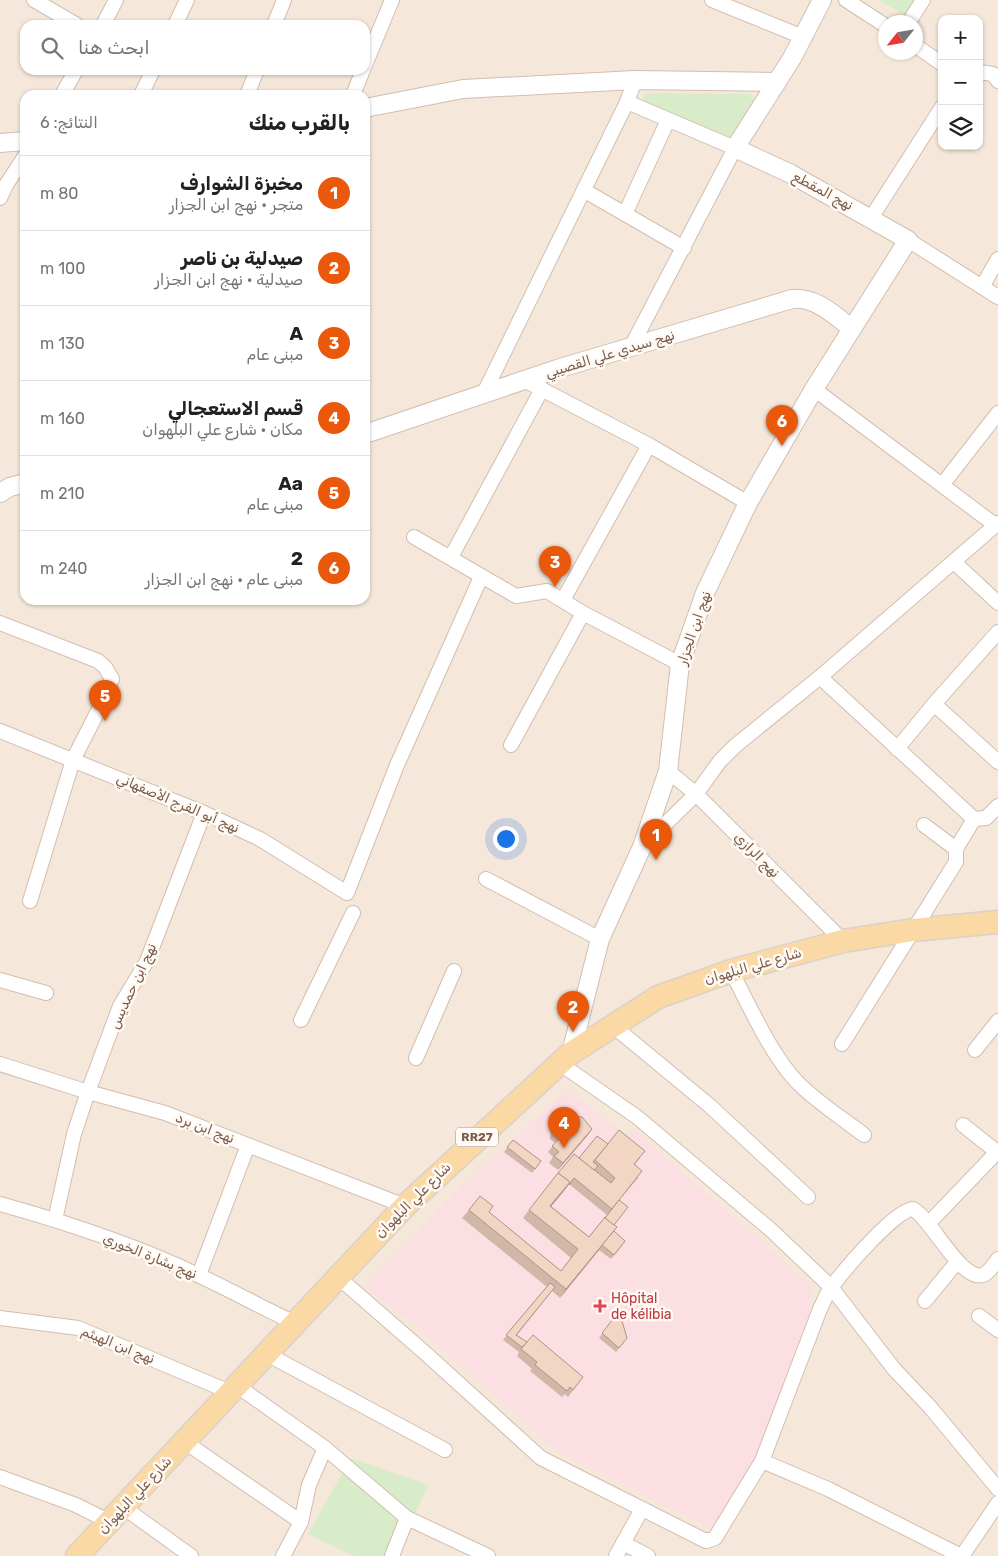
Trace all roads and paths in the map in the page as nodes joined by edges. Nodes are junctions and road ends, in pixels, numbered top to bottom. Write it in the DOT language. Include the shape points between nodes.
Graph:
graph roads {
  1 [pos="34,0"];
  2 [pos="116,0"];
  3 [pos="187,0"];
  4 [pos="284,0"];
  5 [pos="392,0"];
  6 [pos="712,0"];
  7 [pos="822,0"];
  8 [pos="846,0"];
  9 [pos="923,0"];
  10 [pos="913,15"];
  11 [pos="68,20"];
  12 [pos="105,20"];
  13 [pos="177,20"];
  14 [pos="276,20"];
  15 [pos="878,21"];
  16 [pos="803,37"];
  17 [pos="923,51"];
  18 [pos="370,53"];
  19 [pos="938,61"];
  20 [pos="983,73"];
  21 [pos="73,75"];
  22 [pos="151,75"];
  23 [pos="255,75"];
  24 [pos="361,75"];
  25 [pos="635,80"];
  26 [pos="998,81"];
  27 [pos="777,82"];
  28 [pos="65,90"];
  29 [pos="143,90"];
  30 [pos="249,90"];
  31 [pos="355,90"];
  32 [pos="627,102"];
  33 [pos="370,107"];
  34 [pos="938,113"];
  35 [pos="668,120"];
  36 [pos="20,141"];
  37 [pos="0,143"];
  38 [pos="734,148"];
  39 [pos="20,164"];
  40 [pos="584,191"];
  41 [pos="0,198"];
  42 [pos="625,214"];
  43 [pos="871,218"];
  44 [pos="908,240"];
  45 [pos="684,248"];
  46 [pos="998,258"];
  47 [pos="982,286"];
  48 [pos="998,297"];
  49 [pos="851,328"];
  50 [pos="631,347"];
  51 [pos="524,380"];
  52 [pos="542,389"];
  53 [pos="814,389"];
  54 [pos="484,393"];
  55 [pos="998,413"];
  56 [pos="370,432"];
  57 [pos="649,445"];
  58 [pos="20,484"];
  59 [pos="942,485"];
  60 [pos="0,493"];
  61 [pos="748,503"];
  62 [pos="997,524"];
  63 [pos="414,537"];
  64 [pos="451,557"];
  65 [pos="954,562"];
  66 [pos="481,577"];
  67 [pos="563,600"];
  68 [pos="998,602"];
  69 [pos="583,613"];
  70 [pos="0,623"];
  71 [pos="998,632"];
  72 [pos="680,664"];
  73 [pos="820,677"];
  74 [pos="934,704"];
  75 [pos="0,731"];
  76 [pos="511,745"];
  77 [pos="897,749"];
  78 [pos="73,760"];
  79 [pos="998,762"];
  80 [pos="668,771"];
  81 [pos="696,794"];
  82 [pos="998,806"];
  83 [pos="204,813"];
  84 [pos="974,819"];
  85 [pos="924,825"];
  86 [pos="642,847"];
  87 [pos="956,849"];
  88 [pos="486,879"];
  89 [pos="30,901"];
  90 [pos="353,913"];
  91 [pos="998,922"];
  92 [pos="913,930"];
  93 [pos="600,939"];
  94 [pos="843,942"];
  95 [pos="454,971"];
  96 [pos="731,971"];
  97 [pos="0,980"];
  98 [pos="46,993"];
  99 [pos="301,1020"];
  100 [pos="998,1021"];
  101 [pos="612,1025"];
  102 [pos="842,1044"];
  103 [pos="975,1050"];
  104 [pos="416,1058"];
  105 [pos="565,1058"];
  106 [pos="0,1064"];
  107 [pos="88,1092"];
  108 [pos="963,1125"];
  109 [pos="864,1135"];
  110 [pos="248,1145"];
  111 [pos="998,1152"];
  112 [pos="808,1197"];
  113 [pos="0,1204"];
  114 [pos="405,1206"];
  115 [pos="54,1220"];
  116 [pos="929,1223"];
  117 [pos="998,1259"];
  118 [pos="957,1262"];
  119 [pos="199,1275"];
  120 [pos="338,1277"];
  121 [pos="831,1287"];
  122 [pos="925,1301"];
  123 [pos="979,1316"];
  124 [pos="0,1318"];
  125 [pos="295,1323"];
  126 [pos="998,1330"];
  127 [pos="267,1354"];
  128 [pos="233,1388"];
  129 [pos="185,1442"];
  130 [pos="325,1448"];
  131 [pos="445,1450"];
  132 [pos="762,1461"];
  133 [pos="0,1477"];
  134 [pos="998,1489"];
  135 [pos="998,1502"];
  136 [pos="642,1509"];
  137 [pos="116,1514"];
  138 [pos="407,1518"];
  139 [pos="301,1522"];
  140 [pos="623,1543"];
  141 [pos="77,1556"];
  142 [pos="191,1556"];
  143 [pos="283,1556"];
  144 [pos="392,1556"];
  145 [pos="488,1556"];
  146 [pos="616,1556"];
  147 [pos="648,1556"];
  148 [pos="962,1556"];
  1 -- 11 [label="street"];
  2 -- 12 [label="street"];
  3 -- 13 [label="street"];
  4 -- 14 [label="street"];
  5 -- 18 [label="street"];
  6 -- 16 [label="street"];
  7 -- 16 [label="street"];
  8 -- 15 [label="street"];
  9 -- 10 [label="street"];
  16 -- 27 [label="street"];
  17 -- 19 [label="street"];
  20 -- 26 [label="street" via="993,74"];
  21 -- 28 [label="street"];
  22 -- 29 [label="street"];
  23 -- 30 [label="street"];
  24 -- 31 [label="street"];
  25 -- 27 [label="street"];
  25 -- 32 [label="street"];
  25 -- 33 [label="street" via="463,89"];
  27 -- 38 [label="street"];
  32 -- 35 [label="street"];
  32 -- 40 [label="street"];
  34 -- 43 [label="street"];
  35 -- 38 [label="street"];
  35 -- 42 [label="street"];
  36 -- 37 [label="street"];
  38 -- 43 [label="street, نهج المقطع" via="791,174"];
  38 -- 45 [label="street"];
  39 -- 41 [label="street"];
  40 -- 42 [label="street"];
  40 -- 54 [label="street"];
  42 -- 45 [label="street"];
  43 -- 44 [label="street, نهج المقطع"];
  44 -- 47 [label="street"];
  44 -- 49 [label="street, نهج ابن الجزار"];
  45 -- 50 [label="street"];
  46 -- 47 [label="street"];
  47 -- 48 [label="street"];
  49 -- 50 [label="street, نهج سيدي علي القصيبي" via="817,303 792,298"];
  49 -- 53 [label="street, نهج ابن الجزار"];
  50 -- 51 [label="street, نهج سيدي علي القصيبي"];
  51 -- 52 [label="street"];
  51 -- 54 [label="street, نهج سيدي علي القصيبي"];
  52 -- 57 [label="street"];
  52 -- 64 [label="street"];
  53 -- 59 [label="street"];
  53 -- 61 [label="street, نهج ابن الجزار"];
  54 -- 56 [label="street, نهج سيدي علي القصيبي"];
  55 -- 59 [label="street"];
  57 -- 61 [label="street"];
  57 -- 67 [label="street"];
  58 -- 60 [label="street"];
  59 -- 62 [label="street"];
  61 -- 72 [label="street, نهج ابن الجزار" via="705,593"];
  62 -- 65 [label="street"];
  63 -- 64 [label="street"];
  64 -- 66 [label="street"];
  65 -- 68 [label="street"];
  65 -- 73 [label="street"];
  66 -- 67 [label="street" via="516,596 543,590"];
  66 -- 83 [label="street, نهج أبو الفرج الأصفهاني" via="397,766 347,893 260,839"];
  67 -- 69 [label="street"];
  69 -- 72 [label="street"];
  69 -- 76 [label="street"];
  70 -- 78 [label="street" via="98,661 110,672 111,685"];
  71 -- 74 [label="street"];
  72 -- 80 [label="street, نهج ابن الجزار"];
  73 -- 77 [label="street"];
  73 -- 81 [label="street" via="735,746"];
  74 -- 77 [label="street"];
  74 -- 79 [label="street"];
  75 -- 78 [label="street, نهج أبو الفرج الأصفهاني"];
  77 -- 84 [label="street"];
  78 -- 83 [label="street, نهج أبو الفرج الأصفهاني"];
  78 -- 89 [label="street"];
  80 -- 81 [label="street, نهج الرازي"];
  80 -- 86 [label="street, نهج ابن الجزار"];
  81 -- 86 [label="street"];
  81 -- 94 [label="street, نهج الرازي"];
  82 -- 84 [label="street" via="986,818"];
  83 -- 107 [label="street, نهج ابن حمديس" via="147,961 120,1006"];
  84 -- 87 [label="street"];
  85 -- 87 [label="street"];
  86 -- 93 [label="street, نهج ابن الجزار"];
  87 -- 92 [label="street" via="956,862 948,878"];
  88 -- 93 [label="street"];
  90 -- 99 [label="street"];
  91 -- 92 [label="main road, شارع علي البلهوان / RR27"];
  92 -- 94 [label="main road, شارع علي البلهوان / RR27"];
  92 -- 102 [label="street"];
  93 -- 105 [label="street, نهج ابن الجزار"];
  94 -- 96 [label="main road, شارع علي البلهوان / RR27"];
  95 -- 104 [label="street"];
  96 -- 101 [label="main road, شارع علي البلهوان / RR27" via="658,997"];
  96 -- 109 [label="street" via="791,1075"];
  97 -- 98 [label="street"];
  100 -- 103 [label="street"];
  101 -- 105 [label="main road, شارع علي البلهوان / RR27"];
  101 -- 112 [label="street" via="710,1106"];
  105 -- 114 [label="main road, شارع علي البلهوان / RR27"];
  105 -- 121 [label="street" via="772,1230"];
  106 -- 107 [label="street, نهج ابن برد"];
  107 -- 110 [label="street, نهج ابن برد" via="164,1113"];
  107 -- 115 [label="street, نهج ابن حمديس" via="74,1134"];
  108 -- 111 [label="street"];
  110 -- 114 [label="street, نهج ابن برد"];
  110 -- 119 [label="street"];
  111 -- 116 [label="street"];
  113 -- 115 [label="street, نهج بشارة الخوري"];
  114 -- 120 [label="main road, شارع علي البلهوان / RR27"];
  115 -- 119 [label="street, نهج بشارة الخوري"];
  116 -- 118 [label="street"];
  116 -- 121 [label="street" via="914,1209 898,1215"];
  117 -- 118 [label="street" via="985,1274 979,1275"];
  118 -- 122 [label="street"];
  119 -- 125 [label="street, نهج بشارة الخوري"];
  120 -- 125 [label="main road, شارع علي البلهوان / RR27"];
  120 -- 136 [label="street" via="535,1453 553,1466"];
  121 -- 132 [label="street"];
  121 -- 134 [label="street" via="894,1369"];
  123 -- 126 [label="street"];
  124 -- 128 [label="street, نهج ابن الهيثم" via="78,1328"];
  125 -- 127 [label="main road, شارع علي البلهوان / RR27"];
  127 -- 128 [label="main road, شارع علي البلهوان / RR27"];
  127 -- 131 [label="street"];
  128 -- 129 [label="main road, شارع علي البلهوان / RR27"];
  128 -- 130 [label="street, نهج ابن الهيثم"];
  129 -- 137 [label="main road, شارع علي البلهوان / RR27"];
  129 -- 139 [label="street"];
  130 -- 138 [label="street, نهج ابن الهيثم"];
  130 -- 139 [label="street" via="309,1485"];
  132 -- 136 [label="street" via="715,1538 710,1541"];
  132 -- 148 [label="street" via="836,1493"];
  133 -- 137 [label="street" via="76,1505"];
  135 -- 148 [label="street"];
  136 -- 140 [label="street"];
  137 -- 141 [label="main road, شارع علي البلهوان / RR27"];
  137 -- 142 [label="street"];
  138 -- 144 [label="street"];
  138 -- 145 [label="street, نهج ابن الهيثم"];
  139 -- 143 [label="street"];
  140 -- 146 [label="street"];
  140 -- 147 [label="street"];
}
